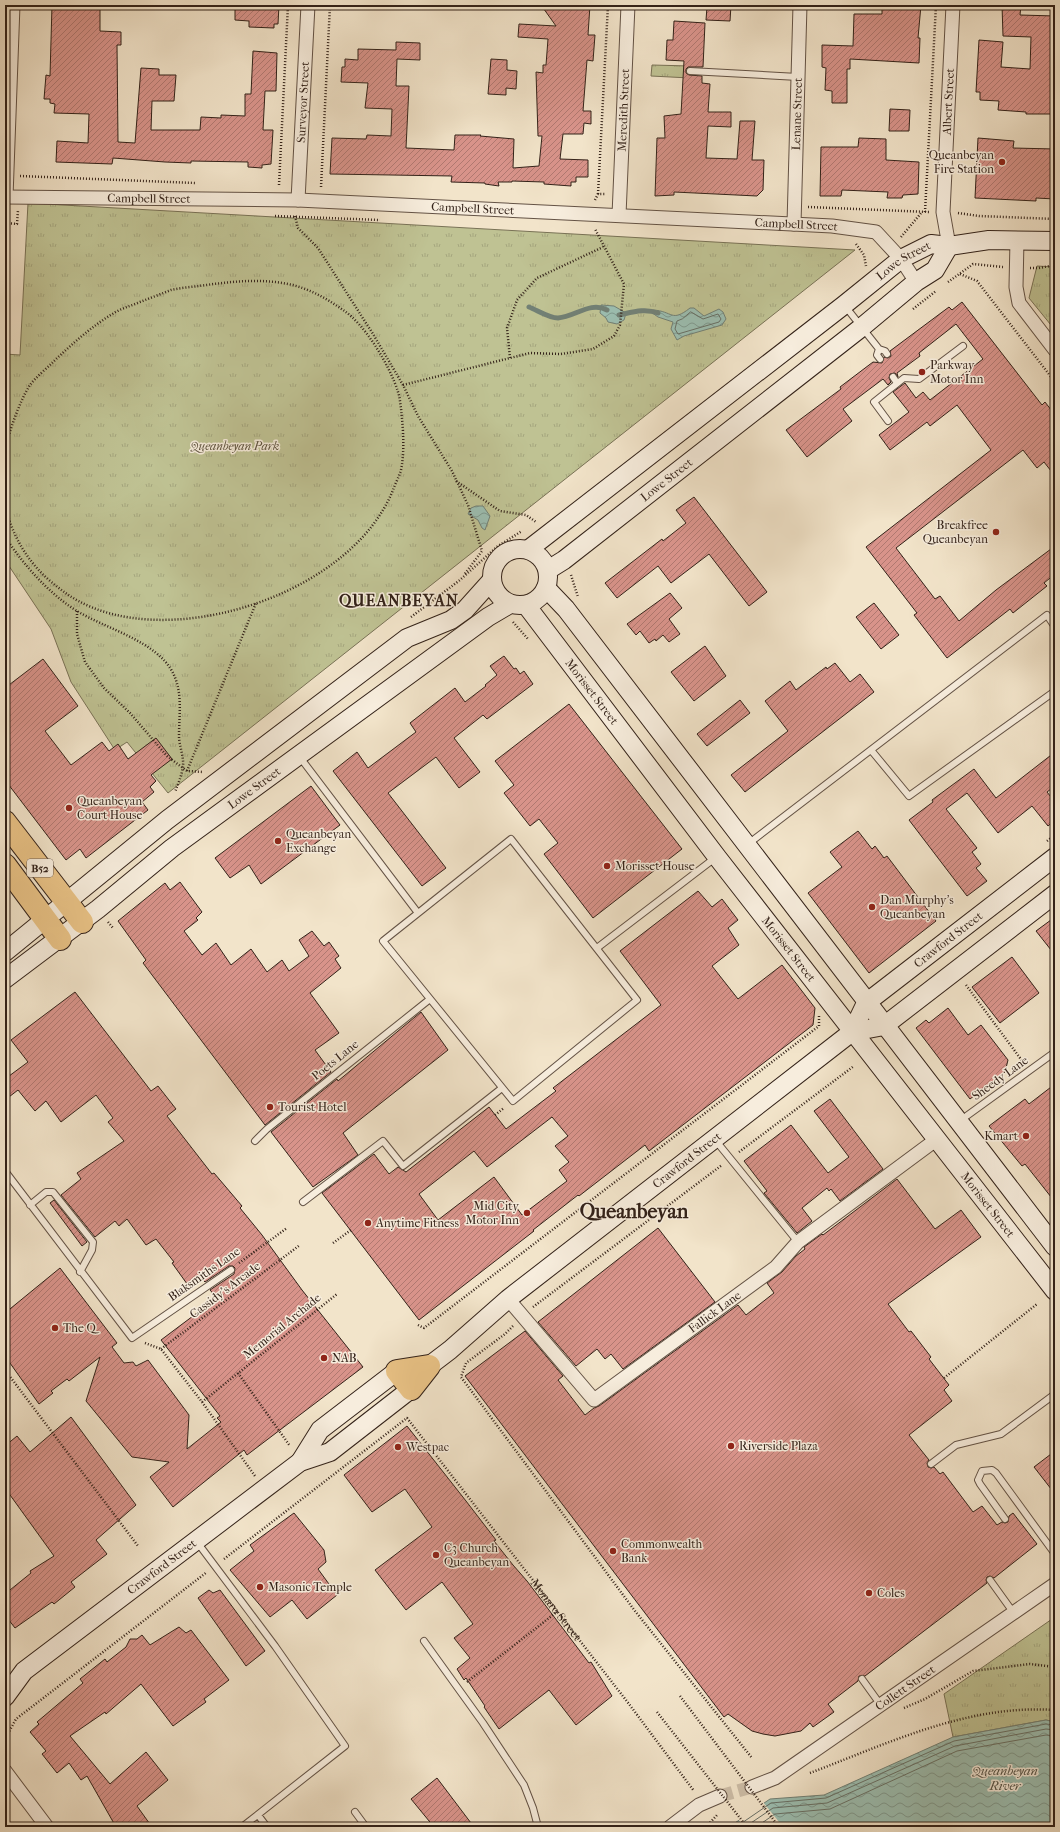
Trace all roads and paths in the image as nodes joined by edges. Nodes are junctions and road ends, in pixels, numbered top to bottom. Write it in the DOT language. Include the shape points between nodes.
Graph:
graph roads {
  1 [pos="13,5"];
  2 [pos="288,5"];
  3 [pos="308,5"];
  4 [pos="330,5"];
  5 [pos="608,5"];
  6 [pos="628,5"];
  7 [pos="800,5"];
  8 [pos="936,5"];
  9 [pos="953,5"];
  10 [pos="690,71"];
  11 [pos="798,77"];
  12 [pos="7,175"];
  13 [pos="200,183"];
  14 [pos="279,186"];
  15 [pos="321,188"];
  16 [pos="598,194"];
  17 [pos="295,200"];
  18 [pos="5,201"];
  19 [pos="18,205"];
  20 [pos="925,212"];
  21 [pos="619,215"];
  22 [pos="271,216"];
  23 [pos="295,217"];
  24 [pos="382,220"];
  25 [pos="5,223"];
  26 [pos="794,224"];
  27 [pos="594,229"];
  28 [pos="602,229"];
  29 [pos="1017,240"];
  30 [pos="1055,241"];
  31 [pos="855,244"];
  32 [pos="950,246"];
  33 [pos="902,259"];
  34 [pos="1055,265"];
  35 [pos="1017,268"];
  36 [pos="866,269"];
  37 [pos="959,274"];
  38 [pos="916,282"];
  39 [pos="947,283"];
  40 [pos="941,288"];
  41 [pos="844,305"];
  42 [pos="909,312"];
  43 [pos="862,327"];
  44 [pos="963,346"];
  45 [pos="879,349"];
  46 [pos="1055,350"];
  47 [pos="887,354"];
  48 [pos="510,358"];
  49 [pos="880,359"];
  50 [pos="900,371"];
  51 [pos="893,377"];
  52 [pos="904,378"];
  53 [pos="1055,382"];
  54 [pos="897,383"];
  55 [pos="403,385"];
  56 [pos="888,421"];
  57 [pos="5,448"];
  58 [pos="456,480"];
  59 [pos="5,504"];
  60 [pos="542,517"];
  61 [pos="536,522"];
  62 [pos="530,526"];
  63 [pos="523,530"];
  64 [pos="5,538"];
  65 [pos="529,550"];
  66 [pos="548,570"];
  67 [pos="460,580"];
  68 [pos="492,581"];
  69 [pos="546,588"];
  70 [pos="256,603"];
  71 [pos="518,604"];
  72 [pos="77,611"];
  73 [pos="405,621"];
  74 [pos="1055,627"];
  75 [pos="1055,691"];
  76 [pos="871,750"];
  77 [pos="299,756"];
  78 [pos="182,768"];
  79 [pos="187,771"];
  80 [pos="210,772"];
  81 [pos="167,820"];
  82 [pos="5,822"];
  83 [pos="746,846"];
  84 [pos="717,857"];
  85 [pos="1055,857"];
  86 [pos="5,865"];
  87 [pos="1055,894"];
  88 [pos="66,902"];
  89 [pos="418,913"];
  90 [pos="45,919"];
  91 [pos="82,922"];
  92 [pos="60,939"];
  93 [pos="597,948"];
  94 [pos="5,952"];
  95 [pos="5,979"];
  96 [pos="966,985"];
  97 [pos="430,999"];
  98 [pos="866,1003"];
  99 [pos="819,1013"];
  100 [pos="884,1026"];
  101 [pos="852,1032"];
  102 [pos="1055,1052"];
  103 [pos="854,1066"];
  104 [pos="1029,1071"];
  105 [pos="502,1088"];
  106 [pos="958,1122"];
  107 [pos="714,1138"];
  108 [pos="936,1138"];
  109 [pos="255,1141"];
  110 [pos="730,1159"];
  111 [pos="5,1171"];
  112 [pos="303,1202"];
  113 [pos="30,1205"];
  114 [pos="287,1228"];
  115 [pos="351,1230"];
  116 [pos="798,1242"];
  117 [pos="333,1243"];
  118 [pos="300,1245"];
  119 [pos="1055,1247"];
  120 [pos="231,1270"];
  121 [pos="80,1272"];
  122 [pos="337,1294"];
  123 [pos="1048,1296"];
  124 [pos="508,1299"];
  125 [pos="1037,1304"];
  126 [pos="1028,1310"];
  127 [pos="523,1316"];
  128 [pos="418,1325"];
  129 [pos="132,1338"];
  130 [pos="161,1349"];
  131 [pos="429,1366"];
  132 [pos="5,1370"];
  133 [pos="397,1371"];
  134 [pos="238,1373"];
  135 [pos="944,1378"];
  136 [pos="411,1389"];
  137 [pos="1055,1394"];
  138 [pos="202,1402"];
  139 [pos="300,1462"];
  140 [pos="931,1464"];
  141 [pos="264,1490"];
  142 [pos="1005,1519"];
  143 [pos="197,1541"];
  144 [pos="138,1546"];
  145 [pos="1055,1554"];
  146 [pos="215,1566"];
  147 [pos="990,1580"];
  148 [pos="1055,1584"];
  149 [pos="558,1611"];
  150 [pos="1013,1612"];
  151 [pos="424,1641"];
  152 [pos="1055,1667"];
  153 [pos="24,1672"];
  154 [pos="5,1677"];
  155 [pos="862,1679"];
  156 [pos="458,1689"];
  157 [pos="680,1696"];
  158 [pos="5,1697"];
  159 [pos="880,1704"];
  160 [pos="900,1710"];
  161 [pos="1055,1710"];
  162 [pos="657,1712"];
  163 [pos="5,1739"];
  164 [pos="752,1758"];
  165 [pos="810,1769"];
  166 [pos="5,1772"];
  167 [pos="752,1787"];
  168 [pos="720,1796"];
  169 [pos="703,1803"];
  170 [pos="724,1810"];
  171 [pos="355,1812"];
  172 [pos="258,1815"];
  173 [pos="48,1827"];
  174 [pos="242,1827"];
  175 [pos="267,1827"];
  176 [pos="366,1827"];
  177 [pos="538,1827"];
  178 [pos="670,1827"];
  179 [pos="706,1827"];
  180 [pos="747,1827"];
  181 [pos="780,1827"];
  1 -- 12 [label="street"];
  2 -- 14 [label="path, Surveyor Street"];
  3 -- 17 [label="street, Surveyor Street"];
  4 -- 15 [label="path, Surveyor Street"];
  5 -- 16 [label="path, Meredith Street"];
  6 -- 21 [label="street, Meredith Street"];
  7 -- 11 [label="street, Lenane Street"];
  8 -- 20 [label="path, Albert Street"];
  9 -- 32 [label="street, Albert Street" via="943,212"];
  10 -- 11 [label="lane"];
  11 -- 26 [label="street, Lenane Street"];
  12 -- 13 [label="path, Campbell Street"];
  12 -- 18 [label="street"];
  17 -- 18 [label="street, Campbell Street"];
  17 -- 21 [label="street, Campbell Street"];
  17 -- 23 [label="path"];
  19 -- 25 [label="path" via="17,224"];
  21 -- 26 [label="street, Campbell Street"];
  22 -- 23 [label="path"];
  23 -- 24 [label="path"];
  23 -- 55 [label="path" via="298,228 318,248"];
  26 -- 33 [label="street, Campbell Street" via="876,232"];
  27 -- 28 [label="path"];
  29 -- 30 [label="street"];
  29 -- 32 [label="street" via="989,240"];
  29 -- 35 [label="street"];
  31 -- 36 [label="path" via="864,255"];
  32 -- 33 [label="street, Lowe Street" via="931,244"];
  32 -- 38 [label="street, Lowe Street" via="935,270"];
  33 -- 38 [label="street, Campbell Street"];
  33 -- 41 [label="street, Lowe Street"];
  34 -- 35 [label="path"];
  35 -- 37 [label="path" via="973,264"];
  35 -- 46 [label="street" via="1016,287 1019,303"];
  37 -- 39 [label="path"];
  37 -- 53 [label="path" via="977,281"];
  38 -- 43 [label="street, Lowe Street"];
  40 -- 42 [label="path"];
  41 -- 43 [label="lane"];
  41 -- 65 [label="street, Lowe Street"];
  43 -- 45 [label="lane"];
  43 -- 66 [label="street, Lowe Street"];
  44 -- 52 [label="lane" via="919,379"];
  45 -- 47 [label="lane"];
  45 -- 49 [label="lane" via="877,355"];
  48 -- 48 [label="path" via="507,328 517,300 537,278 603,247 624,284 620,325 614,336 593,349 561,354 530,353"];
  48 -- 55 [label="path"];
  50 -- 52 [label="lane"];
  51 -- 54 [label="lane"];
  52 -- 54 [label="lane"];
  54 -- 56 [label="lane" via="874,402"];
  55 -- 58 [label="path" via="418,416"];
  57 -- 70 [label="path" via="30,385 72,343 116,312 173,290 225,282 266,281 291,284 320,295 353,316 388,368 399,393 403,428 401,470 386,508 362,540 326,569 297,586"];
  58 -- 61 [label="path" via="500,511 526,515"];
  58 -- 67 [label="path" via="468,504 482,551"];
  59 -- 70 [label="path" via="16,537 30,560 67,595 91,607 114,615 176,620 236,610"];
  60 -- 61 [label="path"];
  61 -- 62 [label="path"];
  63 -- 67 [label="path" via="498,546"];
  64 -- 72 [label="path" via="19,559 46,586"];
  65 -- 66 [label="street" via="539,556"];
  65 -- 68 [label="street" via="511,549 503,554 492,570"];
  66 -- 69 [label="street"];
  67 -- 73 [label="path"];
  68 -- 71 [label="street" via="497,594"];
  68 -- 81 [label="street" via="456,617 407,638"];
  69 -- 71 [label="street" via="538,599"];
  69 -- 83 [label="street" via="566,609"];
  70 -- 79 [label="path"];
  71 -- 77 [label="street, Lowe Street" via="488,617"];
  71 -- 84 [label="street, Morisset Street"];
  72 -- 78 [label="path" via="77,634 85,662 104,688 130,713 167,756"];
  72 -- 78 [label="path" via="162,657 173,674 180,700 179,737"];
  74 -- 76 [label="lane" via="1047,615"];
  75 -- 76 [label="lane" via="909,796"];
  76 -- 83 [label="lane"];
  77 -- 89 [label="lane"];
  77 -- 91 [label="street, Lowe Street" via="172,848"];
  78 -- 79 [label="path"];
  78 -- 81 [label="path"];
  79 -- 80 [label="path"];
  81 -- 88 [label="street"];
  82 -- 88 [label="highway, B52"];
  83 -- 98 [label="street"];
  84 -- 93 [label="lane"];
  84 -- 101 [label="street, Morisset Street"];
  85 -- 98 [label="street, Crawford Street"];
  86 -- 90 [label="highway, B52"];
  87 -- 100 [label="street, Crawford Street"];
  88 -- 90 [label="street"];
  88 -- 91 [label="highway, B52"];
  89 -- 93 [label="lane" via="511,839"];
  89 -- 97 [label="lane" via="383,941"];
  90 -- 92 [label="highway, B52"];
  90 -- 94 [label="street"];
  91 -- 92 [label="street, Lowe Street"];
  92 -- 95 [label="street, Lowe Street"];
  93 -- 105 [label="lane" via="637,1000 513,1101"];
  96 -- 104 [label="path"];
  97 -- 105 [label="lane"];
  97 -- 109 [label="lane, Poets Lane"];
  98 -- 100 [label="street"];
  98 -- 101 [label="street, Crawford Street"];
  99 -- 128 [label="path, Crawford Street" via="819,1026 424,1328"];
  100 -- 101 [label="street, Crawford Street"];
  100 -- 106 [label="street"];
  101 -- 107 [label="street, Crawford Street"];
  101 -- 108 [label="street, Morisset Street"];
  102 -- 104 [label="lane, Sheedy Lane"];
  103 -- 110 [label="path, Crawford Street"];
  104 -- 106 [label="lane, Sheedy Lane"];
  105 -- 112 [label="lane" via="403,1166 383,1141"];
  106 -- 119 [label="street"];
  107 -- 110 [label="lane"];
  107 -- 124 [label="street, Crawford Street"];
  108 -- 116 [label="street, Fallick Lane"];
  108 -- 123 [label="street, Morisset Street"];
  110 -- 116 [label="lane"];
  110 -- 127 [label="path, Crawford Street"];
  111 -- 113 [label="lane"];
  113 -- 121 [label="lane"];
  113 -- 121 [label="lane" via="46,1192 53,1192 93,1242 92,1250"];
  114 -- 120 [label="path, Blaksmiths Lane"];
  115 -- 117 [label="path"];
  116 -- 127 [label="street, Fallick Lane" via="776,1268 594,1400"];
  118 -- 130 [label="path, Cassidy's Arcade"];
  120 -- 129 [label="lane, Blaksmiths Lane"];
  121 -- 129 [label="lane"];
  122 -- 134 [label="path, Memorial Archade"];
  123 -- 126 [label="path"];
  124 -- 127 [label="street, Fallick Lane"];
  124 -- 131 [label="street, Crawford Street"];
  125 -- 135 [label="path"];
  127 -- 164 [label="path, Crawford Street" via="505,1334 466,1363 461,1377 635,1611"];
  129 -- 130 [label="path"];
  130 -- 138 [label="path"];
  131 -- 133 [label="highway, Crawford Street"];
  131 -- 136 [label="highway, Crawford Street"];
  132 -- 144 [label="path"];
  133 -- 136 [label="highway"];
  133 -- 139 [label="street, Crawford Street" via="320,1430"];
  134 -- 138 [label="path, Memorial Archade"];
  134 -- 139 [label="path, Memorial Archade"];
  136 -- 139 [label="street, Crawford Street" via="330,1452"];
  137 -- 140 [label="lane" via="1001,1434 956,1445"];
  138 -- 141 [label="path"];
  139 -- 141 [label="street, Crawford Street"];
  141 -- 143 [label="street, Crawford Street"];
  142 -- 145 [label="lane" via="978,1480 982,1471 992,1470 996,1473"];
  143 -- 146 [label="lane"];
  143 -- 153 [label="street, Crawford Street"];
  146 -- 149 [label="path, Monaro Street" via="407,1418"];
  146 -- 163 [label="path" via="16,1719"];
  146 -- 172 [label="lane" via="345,1746"];
  147 -- 150 [label="lane"];
  148 -- 150 [label="street, Collett Street"];
  149 -- 156 [label="path"];
  149 -- 169 [label="path, Monaro Street"];
  150 -- 159 [label="street, Collett Street"];
  151 -- 156 [label="lane"];
  152 -- 160 [label="path" via="1030,1664 973,1672"];
  153 -- 154 [label="street, Crawford Street"];
  153 -- 158 [label="street, Crawford Street"];
  155 -- 159 [label="lane"];
  156 -- 177 [label="lane" via="524,1785 534,1808"];
  157 -- 181 [label="path, bridge"];
  159 -- 167 [label="street, Collett Street" via="775,1778"];
  161 -- 165 [label="path" via="999,1713 937,1724 804,1774"];
  162 -- 180 [label="path, bridge"];
  166 -- 173 [label="street"];
  168 -- 169 [label="street"];
  169 -- 178 [label="street"];
  170 -- 179 [label="path"];
  171 -- 176 [label="lane"];
  172 -- 174 [label="lane"];
  172 -- 175 [label="lane"];
}
